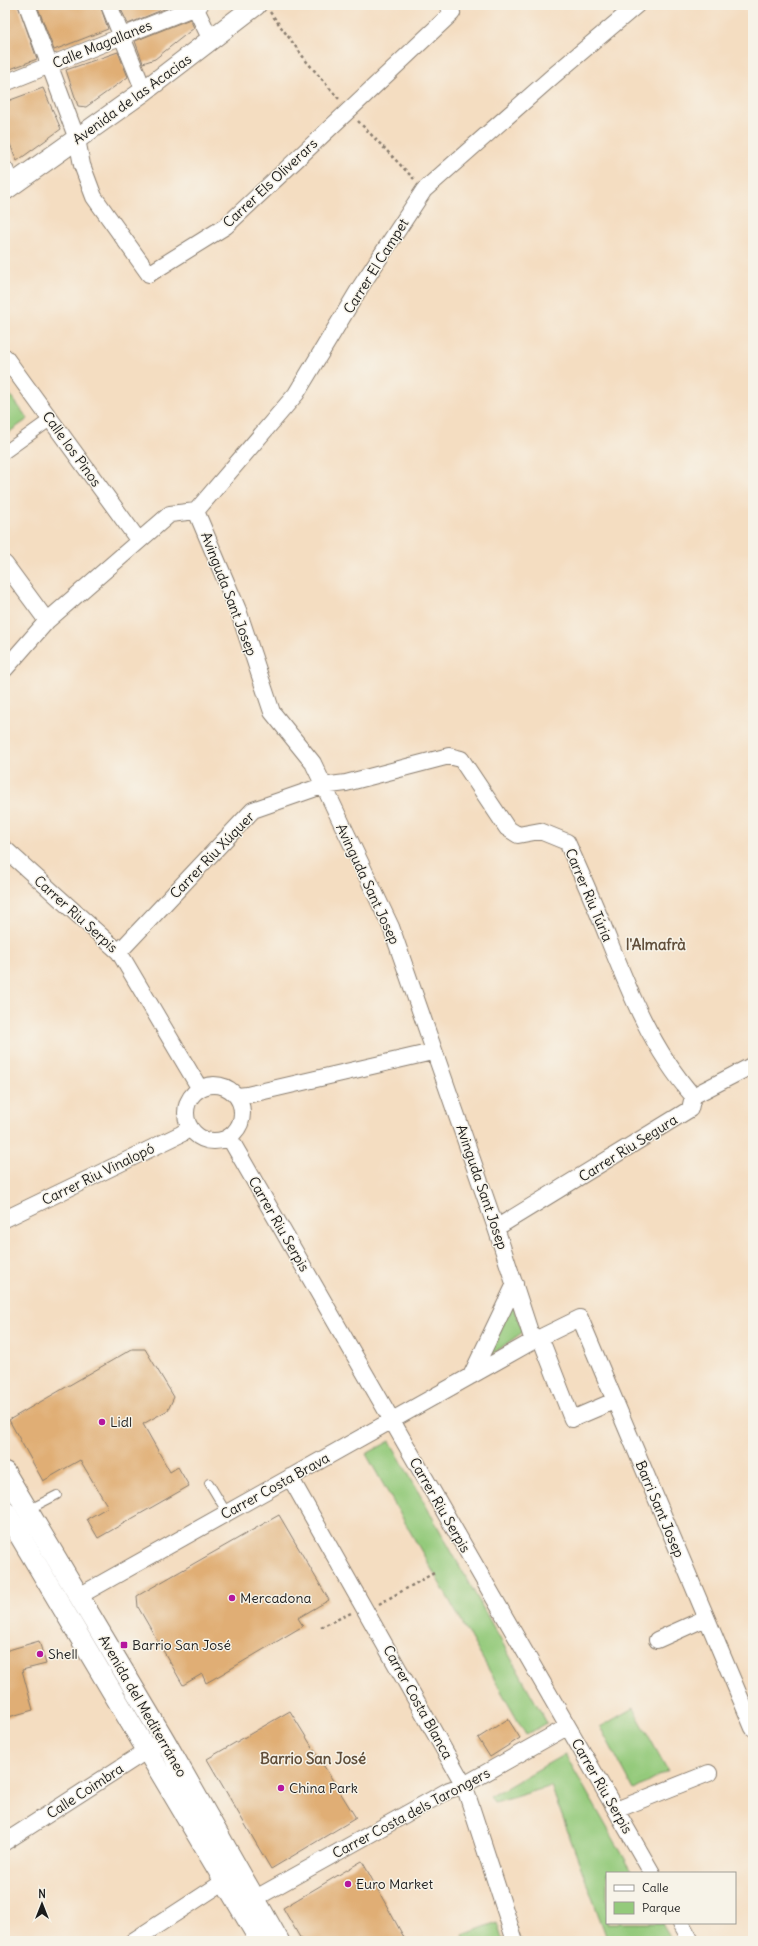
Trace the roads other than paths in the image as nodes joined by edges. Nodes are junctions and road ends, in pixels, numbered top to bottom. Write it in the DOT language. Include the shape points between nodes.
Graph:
graph roads {
  1 [pos="27,5"];
  2 [pos="109,5"];
  3 [pos="256,5"];
  4 [pos="448,5"];
  5 [pos="637,5"];
  6 [pos="196,6"];
  7 [pos="122,36"];
  8 [pos="211,40"];
  9 [pos="51,65"];
  10 [pos="5,83"];
  11 [pos="144,90"];
  12 [pos="77,139"];
  13 [pos="7,182"];
  14 [pos="5,358"];
  15 [pos="51,419"];
  16 [pos="5,452"];
  17 [pos="196,511"];
  18 [pos="139,541"];
  19 [pos="5,564"];
  20 [pos="47,621"];
  21 [pos="5,669"];
  22 [pos="322,786"];
  23 [pos="5,849"];
  24 [pos="119,952"];
  25 [pos="433,1049"];
  26 [pos="753,1065"];
  27 [pos="200,1089"];
  28 [pos="237,1096"];
  29 [pos="693,1096"];
  30 [pos="190,1128"];
  31 [pos="229,1137"];
  32 [pos="5,1219"];
  33 [pos="496,1228"];
  34 [pos="515,1284"];
  35 [pos="536,1339"];
  36 [pos="472,1376"];
  37 [pos="614,1402"];
  38 [pos="392,1421"];
  39 [pos="5,1472"];
  40 [pos="290,1478"];
  41 [pos="209,1483"];
  42 [pos="57,1495"];
  43 [pos="28,1510"];
  44 [pos="5,1511"];
  45 [pos="228,1513"];
  46 [pos="79,1596"];
  47 [pos="706,1618"];
  48 [pos="656,1640"];
  49 [pos="567,1726"];
  50 [pos="753,1728"];
  51 [pos="164,1739"];
  52 [pos="148,1750"];
  53 [pos="709,1773"];
  54 [pos="464,1785"];
  55 [pos="616,1810"];
  56 [pos="5,1842"];
  57 [pos="651,1872"];
  58 [pos="225,1881"];
  59 [pos="254,1899"];
  60 [pos="682,1924"];
  61 [pos="133,1941"];
  62 [pos="260,1941"];
  63 [pos="279,1941"];
  64 [pos="515,1941"];
  65 [pos="691,1941"];
  1 -- 9 [label="street"];
  2 -- 7 [label="street"];
  3 -- 8 [label="street, Avenida de las Acacias"];
  4 -- 12 [label="street, Carrer Els Oliverars" via="452,13 226,226 149,274 94,196 82,166"];
  5 -- 17 [label="street, Carrer El Campet" via="424,190 361,286 296,394"];
  6 -- 7 [label="street, Calle Magallanes"];
  6 -- 8 [label="street"];
  7 -- 9 [label="street, Calle Magallanes"];
  7 -- 11 [label="street"];
  8 -- 11 [label="street, Avenida de las Acacias"];
  9 -- 10 [label="street, Calle Magallanes"];
  9 -- 12 [label="street"];
  11 -- 12 [label="street, Avenida de las Acacias"];
  12 -- 13 [label="street, Avenida de las Acacias"];
  14 -- 15 [label="street, Calle los Pinos"];
  15 -- 16 [label="street"];
  15 -- 18 [label="street, Calle los Pinos"];
  17 -- 18 [label="street" via="170,514"];
  17 -- 22 [label="street, Avinguda Sant Josep" via="238,610 272,712 313,763"];
  18 -- 20 [label="street"];
  19 -- 20 [label="street"];
  20 -- 21 [label="street"];
  22 -- 24 [label="street, Carrer Riu Xúquer" via="253,810"];
  22 -- 25 [label="street, Avinguda Sant Josep" via="391,928"];
  22 -- 29 [label="street, Carrer Riu Túria" via="346,783 449,756 461,759 507,828 518,835 540,831 567,842 634,1003 675,1076"];
  23 -- 24 [label="street, Carrer Riu Serpis"];
  24 -- 27 [label="street, Carrer Riu Serpis"];
  25 -- 28 [label="street" via="428,1053"];
  25 -- 33 [label="street, Avinguda Sant Josep"];
  26 -- 29 [label="street"];
  27 -- 28 [label="street" via="215,1085 231,1090"];
  27 -- 30 [label="street" via="188,1102 186,1111"];
  28 -- 31 [label="street" via="242,1114 236,1130"];
  29 -- 33 [label="street, Carrer Riu Segura" via="690,1108"];
  30 -- 31 [label="street" via="196,1134 212,1140"];
  30 -- 32 [label="street, Carrer Riu Vinalopó" via="146,1152"];
  31 -- 38 [label="street, Carrer Riu Serpis"];
  33 -- 34 [label="street, Avinguda Sant Josep"];
  34 -- 35 [label="street, Avinguda Sant Josep"];
  34 -- 36 [label="street"];
  35 -- 36 [label="street, Carrer Costa Brava"];
  35 -- 37 [label="street" via="572,1419"];
  35 -- 37 [label="street, Barri Sant Josep" via="580,1318"];
  36 -- 38 [label="street, Carrer Costa Brava"];
  37 -- 47 [label="street, Barri Sant Josep"];
  38 -- 40 [label="street, Carrer Costa Brava"];
  38 -- 49 [label="street, Carrer Riu Serpis"];
  39 -- 43 [label="street, Avenida del Mediterráneo"];
  40 -- 45 [label="street, Carrer Costa Brava"];
  40 -- 54 [label="street, Carrer Costa Blanca"];
  41 -- 45 [label="lane"];
  42 -- 43 [label="lane"];
  43 -- 46 [label="street, Avenida del Mediterráneo"];
  44 -- 52 [label="street, Avenida del Mediterráneo"];
  45 -- 46 [label="street, Carrer Costa Brava"];
  46 -- 51 [label="street, Avenida del Mediterráneo"];
  47 -- 48 [label="street"];
  47 -- 50 [label="street, Barri Sant Josep"];
  49 -- 54 [label="street, Carrer Costa dels Tarongers"];
  49 -- 55 [label="street, Carrer Riu Serpis"];
  51 -- 52 [label="street, Calle Coimbra"];
  51 -- 59 [label="street, Avenida del Mediterráneo"];
  52 -- 56 [label="street, Calle Coimbra"];
  52 -- 58 [label="street, Avenida del Mediterráneo"];
  53 -- 55 [label="street"];
  54 -- 59 [label="street, Carrer Costa dels Tarongers" via="449,1790"];
  54 -- 64 [label="street, Carrer Costa Blanca"];
  55 -- 57 [label="street, Carrer Riu Serpis"];
  58 -- 61 [label="street"];
  58 -- 62 [label="street, Avenida del Mediterráneo"];
  59 -- 63 [label="street, Avenida del Mediterráneo"];
  60 -- 65 [label="street"];
}
